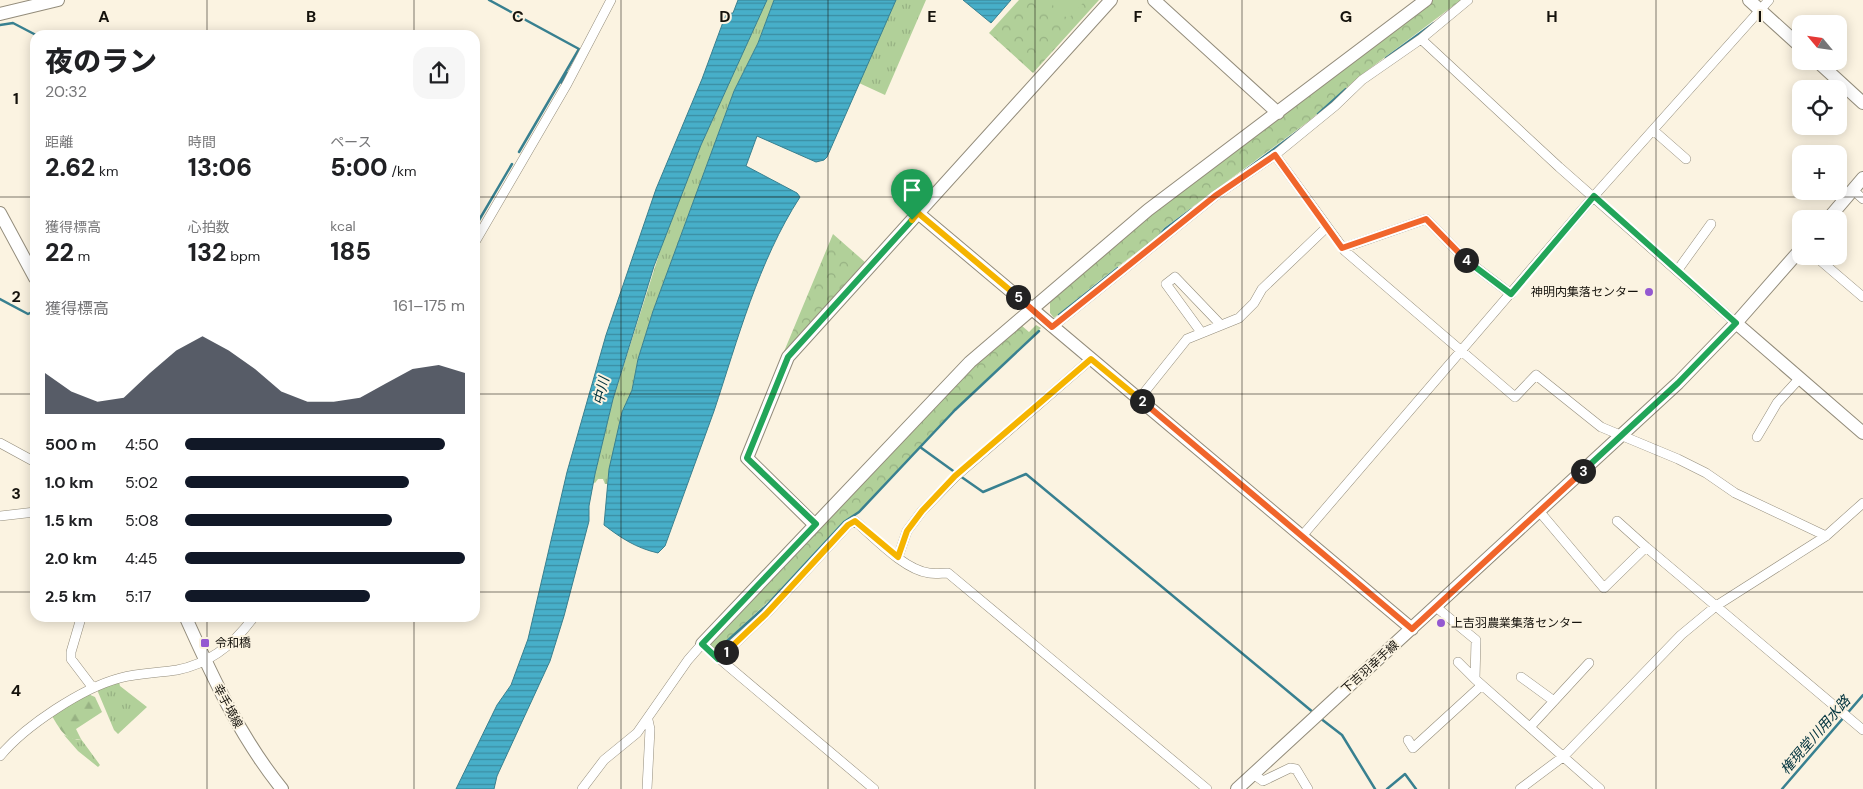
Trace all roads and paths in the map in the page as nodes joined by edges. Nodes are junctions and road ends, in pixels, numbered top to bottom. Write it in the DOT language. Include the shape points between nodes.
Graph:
graph roads {
  1 [pos="58,0"];
  2 [pos="611,0"];
  3 [pos="1111,0"];
  4 [pos="1154,0"];
  5 [pos="1426,0"];
  6 [pos="1468,0"];
  7 [pos="1749,0"];
  8 [pos="1769,0"];
  9 [pos="1760,10"];
  10 [pos="0,14"];
  11 [pos="1421,39"];
  12 [pos="1792,39"];
  13 [pos="1827,70"];
  14 [pos="1863,103"];
  15 [pos="1278,113"];
  16 [pos="1653,130"];
  17 [pos="1275,155"];
  18 [pos="1686,159"];
  19 [pos="1863,178"];
  20 [pos="1853,190"];
  21 [pos="1594,196"];
  22 [pos="1863,200"];
  23 [pos="1836,210"];
  24 [pos="0,213"];
  25 [pos="918,213"];
  26 [pos="1712,224"];
  27 [pos="1327,227"];
  28 [pos="480,233"];
  29 [pos="1342,248"];
  30 [pos="1792,259"];
  31 [pos="1826,265"];
  32 [pos="30,269"];
  33 [pos="1677,271"];
  34 [pos="1511,294"];
  35 [pos="1863,297"];
  36 [pos="1031,309"];
  37 [pos="1736,323"];
  38 [pos="1220,324"];
  39 [pos="1052,327"];
  40 [pos="1201,332"];
  41 [pos="1461,352"];
  42 [pos="1091,359"];
  43 [pos="1800,378"];
  44 [pos="1139,399"];
  45 [pos="1863,433"];
  46 [pos="1621,436"];
  47 [pos="1757,437"];
  48 [pos="0,443"];
  49 [pos="30,459"];
  50 [pos="1863,503"];
  51 [pos="1540,511"];
  52 [pos="30,513"];
  53 [pos="0,516"];
  54 [pos="1617,522"];
  55 [pos="816,524"];
  56 [pos="1302,536"];
  57 [pos="1826,536"];
  58 [pos="1646,547"];
  59 [pos="898,557"];
  60 [pos="1716,606"];
  61 [pos="1436,607"];
  62 [pos="80,622"];
  63 [pos="188,622"];
  64 [pos="249,622"];
  65 [pos="1412,629"];
  66 [pos="702,644"];
  67 [pos="718,659"];
  68 [pos="205,661"];
  69 [pos="1458,662"];
  70 [pos="1588,663"];
  71 [pos="1521,676"];
  72 [pos="1479,682"];
  73 [pos="93,688"];
  74 [pos="1554,701"];
  75 [pos="648,720"];
  76 [pos="1530,727"];
  77 [pos="1863,730"];
  78 [pos="1408,740"];
  79 [pos="2,749"];
  80 [pos="1564,756"];
  81 [pos="1253,774"];
  82 [pos="282,789"];
  83 [pos="582,789"];
  84 [pos="647,789"];
  85 [pos="874,789"];
  86 [pos="1207,789"];
  87 [pos="1237,789"];
  88 [pos="1308,789"];
  89 [pos="1520,789"];
  90 [pos="1600,789"];
  1 -- 10 [label="street"];
  2 -- 28 [label="street" via="567,84"];
  3 -- 25 [label="street"];
  4 -- 15 [label="street"];
  5 -- 15 [label="street"];
  6 -- 11 [label="street"];
  7 -- 9 [label="street"];
  8 -- 9 [label="street"];
  9 -- 12 [label="street"];
  9 -- 16 [label="street"];
  11 -- 17 [label="street" via="1362,80"];
  11 -- 21 [label="street"];
  13 -- 14 [label="street"];
  15 -- 36 [label="street" via="1148,210"];
  16 -- 18 [label="street"];
  16 -- 21 [label="street"];
  17 -- 27 [label="street"];
  17 -- 39 [label="street" via="1215,196"];
  19 -- 20 [label="street"];
  20 -- 22 [label="street"];
  20 -- 23 [label="street"];
  21 -- 33 [label="street"];
  21 -- 34 [label="street"];
  24 -- 32 [label="street"];
  25 -- 36 [label="street"];
  25 -- 55 [label="street" via="788,357 747,458"];
  26 -- 33 [label="street"];
  27 -- 29 [label="street"];
  27 -- 38 [label="street" via="1262,290 1239,318"];
  29 -- 34 [label="street" via="1426,219 1465,259"];
  29 -- 41 [label="street"];
  30 -- 37 [label="street, 下吉羽幸手線"];
  31 -- 35 [label="street"];
  33 -- 37 [label="street"];
  34 -- 41 [label="street"];
  36 -- 39 [label="street"];
  36 -- 55 [label="street" via="970,362"];
  37 -- 43 [label="street"];
  37 -- 46 [label="street, 下吉羽幸手線"];
  38 -- 40 [label="street"];
  38 -- 40 [label="street" via="1175,277 1166,284"];
  39 -- 42 [label="street"];
  40 -- 44 [label="street" via="1188,339"];
  41 -- 46 [label="street" via="1515,397 1536,376 1601,428"];
  41 -- 56 [label="street"];
  42 -- 44 [label="street"];
  42 -- 59 [label="street" via="955,476 907,531"];
  43 -- 45 [label="street"];
  43 -- 47 [label="street" via="1777,404"];
  44 -- 56 [label="street"];
  46 -- 51 [label="street, 下吉羽幸手線"];
  46 -- 57 [label="street" via="1678,459 1735,493"];
  48 -- 49 [label="street"];
  50 -- 57 [label="street"];
  51 -- 58 [label="street" via="1604,588"];
  51 -- 61 [label="street, 下吉羽幸手線"];
  52 -- 53 [label="street"];
  54 -- 58 [label="street"];
  55 -- 66 [label="street"];
  56 -- 65 [label="street"];
  57 -- 60 [label="street"];
  58 -- 60 [label="street"];
  59 -- 67 [label="street" via="855,521"];
  59 -- 86 [label="street" via="928,573 948,572"];
  60 -- 77 [label="street"];
  60 -- 80 [label="street" via="1682,635"];
  61 -- 65 [label="street, 下吉羽幸手線"];
  61 -- 72 [label="street" via="1476,640"];
  62 -- 73 [label="street" via="71,659"];
  63 -- 68 [label="street, 幸手境線"];
  64 -- 68 [label="street" via="231,643"];
  65 -- 81 [label="street, 下吉羽幸手線"];
  66 -- 67 [label="street"];
  66 -- 75 [label="street"];
  67 -- 85 [label="street"];
  68 -- 73 [label="street" via="176,670 120,678"];
  68 -- 82 [label="street, 幸手境線" via="236,722"];
  69 -- 72 [label="street"];
  70 -- 74 [label="street"];
  71 -- 74 [label="street"];
  72 -- 76 [label="street"];
  72 -- 78 [label="street" via="1413,748"];
  73 -- 79 [label="street"];
  74 -- 76 [label="street"];
  75 -- 83 [label="street" via="604,760"];
  75 -- 84 [label="street"];
  76 -- 80 [label="street"];
  80 -- 89 [label="street"];
  80 -- 90 [label="street"];
  81 -- 87 [label="street, 下吉羽幸手線"];
  81 -- 88 [label="street" via="1263,781 1290,768 1296,769"];
}
